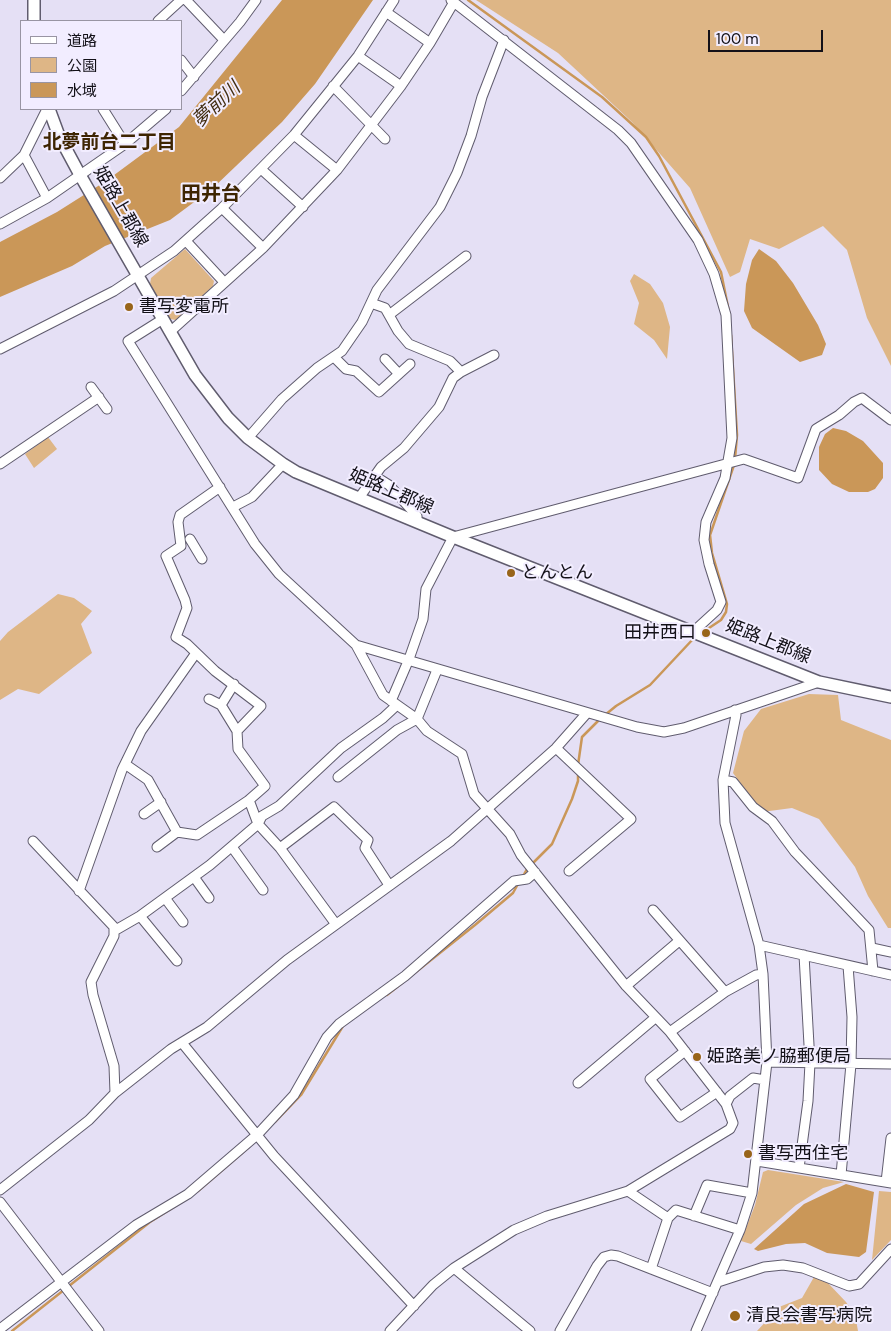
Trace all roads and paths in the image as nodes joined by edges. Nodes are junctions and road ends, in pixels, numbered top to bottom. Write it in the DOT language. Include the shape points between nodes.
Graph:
graph roads {
  1 [pos="34,0"];
  2 [pos="181,0"];
  3 [pos="186,0"];
  4 [pos="394,0"];
  5 [pos="253,1"];
  6 [pos="452,1"];
  7 [pos="386,12"];
  8 [pos="34,20"];
  9 [pos="159,20"];
  10 [pos="224,40"];
  11 [pos="504,40"];
  12 [pos="430,43"];
  13 [pos="358,56"];
  14 [pos="182,61"];
  15 [pos="194,77"];
  16 [pos="333,86"];
  17 [pos="401,86"];
  18 [pos="182,90"];
  19 [pos="47,110"];
  20 [pos="48,110"];
  21 [pos="104,110"];
  22 [pos="163,110"];
  23 [pos="371,126"];
  24 [pos="294,135"];
  25 [pos="385,139"];
  26 [pos="126,144"];
  27 [pos="24,155"];
  28 [pos="261,169"];
  29 [pos="337,170"];
  30 [pos="0,178"];
  31 [pos="83,180"];
  32 [pos="47,198"];
  33 [pos="303,207"];
  34 [pos="222,208"];
  35 [pos="0,222"];
  36 [pos="186,240"];
  37 [pos="263,248"];
  38 [pos="466,256"];
  39 [pos="140,276"];
  40 [pos="224,282"];
  41 [pos="371,303"];
  42 [pos="389,316"];
  43 [pos="164,319"];
  44 [pos="171,331"];
  45 [pos="0,349"];
  46 [pos="494,355"];
  47 [pos="334,357"];
  48 [pos="386,359"];
  49 [pos="410,364"];
  50 [pos="460,372"];
  51 [pos="399,374"];
  52 [pos="91,386"];
  53 [pos="99,397"];
  54 [pos="107,409"];
  55 [pos="891,420"];
  56 [pos="248,438"];
  57 [pos="0,464"];
  58 [pos="283,464"];
  59 [pos="727,464"];
  60 [pos="370,480"];
  61 [pos="220,487"];
  62 [pos="359,498"];
  63 [pos="233,508"];
  64 [pos="417,522"];
  65 [pos="453,537"];
  66 [pos="190,539"];
  67 [pos="202,559"];
  68 [pos="694,631"];
  69 [pos="356,645"];
  70 [pos="196,653"];
  71 [pos="409,659"];
  72 [pos="437,670"];
  73 [pos="819,682"];
  74 [pos="234,684"];
  75 [pos="891,696"];
  76 [pos="209,698"];
  77 [pos="394,703"];
  78 [pos="220,705"];
  79 [pos="735,710"];
  80 [pos="587,713"];
  81 [pos="417,719"];
  82 [pos="236,731"];
  83 [pos="556,748"];
  84 [pos="125,764"];
  85 [pos="338,777"];
  86 [pos="723,780"];
  87 [pos="249,800"];
  88 [pos="161,802"];
  89 [pos="486,808"];
  90 [pos="144,814"];
  91 [pos="258,824"];
  92 [pos="177,832"];
  93 [pos="33,841"];
  94 [pos="157,847"];
  95 [pos="232,847"];
  96 [pos="280,848"];
  97 [pos="569,871"];
  98 [pos="535,872"];
  99 [pos="194,877"];
  100 [pos="389,885"];
  101 [pos="263,890"];
  102 [pos="80,891"];
  103 [pos="165,898"];
  104 [pos="209,898"];
  105 [pos="653,910"];
  106 [pos="140,916"];
  107 [pos="183,922"];
  108 [pos="335,923"];
  109 [pos="114,931"];
  110 [pos="680,942"];
  111 [pos="759,945"];
  112 [pos="872,948"];
  113 [pos="891,952"];
  114 [pos="804,955"];
  115 [pos="177,961"];
  116 [pos="848,966"];
  117 [pos="873,971"];
  118 [pos="763,974"];
  119 [pos="891,975"];
  120 [pos="626,986"];
  121 [pos="725,992"];
  122 [pos="655,1018"];
  123 [pos="670,1032"];
  124 [pos="183,1044"];
  125 [pos="684,1051"];
  126 [pos="767,1062"];
  127 [pos="810,1063"];
  128 [pos="851,1064"];
  129 [pos="891,1064"];
  130 [pos="765,1080"];
  131 [pos="578,1083"];
  132 [pos="716,1092"];
  133 [pos="116,1093"];
  134 [pos="726,1104"];
  135 [pos="258,1134"];
  136 [pos="891,1138"];
  137 [pos="757,1160"];
  138 [pos="799,1168"];
  139 [pos="841,1174"];
  140 [pos="889,1183"];
  141 [pos="0,1190"];
  142 [pos="628,1191"];
  143 [pos="752,1193"];
  144 [pos="0,1202"];
  145 [pos="694,1216"];
  146 [pos="668,1218"];
  147 [pos="740,1230"];
  148 [pos="891,1249"];
  149 [pos="454,1268"];
  150 [pos="651,1269"];
  151 [pos="61,1282"];
  152 [pos="718,1282"];
  153 [pos="713,1293"];
  154 [pos="414,1306"];
  155 [pos="0,1329"];
  156 [pos="99,1331"];
  157 [pos="390,1331"];
  158 [pos="530,1331"];
  159 [pos="560,1331"];
  160 [pos="696,1331"];
  1 -- 8 [label="main road"];
  2 -- 9 [label="street"];
  3 -- 10 [label="street"];
  4 -- 7 [label="street"];
  5 -- 10 [label="street"];
  6 -- 11 [label="street"];
  6 -- 12 [label="street"];
  7 -- 12 [label="street"];
  7 -- 13 [label="street"];
  10 -- 15 [label="street"];
  11 -- 41 [label="street" via="471,136 445,198 377,290"];
  11 -- 59 [label="street" via="631,143 698,240 718,283 726,316 732,438"];
  12 -- 17 [label="street"];
  13 -- 16 [label="street"];
  13 -- 17 [label="street"];
  14 -- 15 [label="street"];
  15 -- 18 [label="street"];
  16 -- 23 [label="street"];
  16 -- 24 [label="street"];
  17 -- 23 [label="street"];
  19 -- 27 [label="street"];
  20 -- 31 [label="main road, 姫路上郡線"];
  21 -- 26 [label="street"];
  22 -- 26 [label="street"];
  23 -- 25 [label="street"];
  23 -- 29 [label="street"];
  24 -- 28 [label="street"];
  24 -- 29 [label="street"];
  26 -- 31 [label="street"];
  27 -- 30 [label="street"];
  27 -- 32 [label="street"];
  28 -- 33 [label="street"];
  28 -- 34 [label="street"];
  29 -- 33 [label="street"];
  31 -- 32 [label="street"];
  31 -- 39 [label="main road, 姫路上郡線"];
  32 -- 35 [label="street"];
  33 -- 37 [label="street"];
  34 -- 36 [label="street"];
  34 -- 37 [label="street"];
  36 -- 39 [label="street"];
  36 -- 40 [label="street"];
  37 -- 40 [label="street"];
  38 -- 42 [label="street" via="458,270"];
  39 -- 43 [label="main road, 姫路上郡線"];
  39 -- 45 [label="street"];
  40 -- 44 [label="street"];
  41 -- 42 [label="street" via="385,308"];
  41 -- 47 [label="street" via="362,322"];
  42 -- 50 [label="street" via="409,344 450,361"];
  43 -- 44 [label="main road, 姫路上郡線"];
  43 -- 61 [label="street" via="128,341"];
  44 -- 56 [label="main road, 姫路上郡線" via="213,401"];
  46 -- 50 [label="street"];
  47 -- 51 [label="street" via="379,392"];
  47 -- 56 [label="street" via="282,399"];
  48 -- 51 [label="street"];
  49 -- 51 [label="street"];
  50 -- 60 [label="street" via="453,378 439,407 404,448"];
  52 -- 53 [label="street"];
  53 -- 54 [label="street"];
  53 -- 57 [label="street"];
  55 -- 59 [label="street" via="862,398 854,402 816,429 798,478 744,459"];
  56 -- 58 [label="main road, 姫路上郡線"];
  58 -- 62 [label="main road, 姫路上郡線"];
  58 -- 63 [label="street" via="252,497"];
  59 -- 65 [label="street"];
  59 -- 68 [label="street" via="725,478 706,522 704,540 720,602 717,610"];
  60 -- 62 [label="street"];
  60 -- 64 [label="street" via="382,480 389,485 417,516"];
  61 -- 63 [label="street"];
  61 -- 70 [label="street" via="180,515 181,546 166,556 186,600 176,637"];
  62 -- 64 [label="main road, 姫路上郡線"];
  63 -- 69 [label="street" via="255,544 279,574"];
  64 -- 65 [label="main road, 姫路上郡線"];
  65 -- 68 [label="main road, 姫路上郡線"];
  65 -- 71 [label="street" via="426,589 423,619"];
  66 -- 67 [label="street"];
  68 -- 73 [label="main road, 姫路上郡線"];
  69 -- 71 [label="street"];
  69 -- 77 [label="street" via="383,695"];
  70 -- 74 [label="street"];
  70 -- 84 [label="street" via="141,731"];
  71 -- 72 [label="street"];
  71 -- 77 [label="street"];
  72 -- 80 [label="street"];
  72 -- 81 [label="street"];
  73 -- 75 [label="main road, 姫路上郡線"];
  73 -- 79 [label="street"];
  74 -- 78 [label="street"];
  74 -- 82 [label="street" via="261,706"];
  76 -- 78 [label="street"];
  77 -- 81 [label="street"];
  77 -- 91 [label="street" via="383,718 341,748 279,806 262,816"];
  78 -- 82 [label="street"];
  79 -- 80 [label="street" via="664,732"];
  79 -- 86 [label="street"];
  80 -- 83 [label="street"];
  81 -- 85 [label="street" via="397,730"];
  81 -- 89 [label="street" via="427,731 462,754 474,794"];
  82 -- 87 [label="street" via="238,749 265,786"];
  83 -- 89 [label="street"];
  83 -- 97 [label="street" via="631,819"];
  84 -- 88 [label="street" via="148,780"];
  84 -- 102 [label="street"];
  86 -- 111 [label="street" via="725,822"];
  86 -- 112 [label="street" via="733,782 753,808 772,821 795,852 869,930"];
  87 -- 91 [label="street"];
  87 -- 92 [label="street" via="197,835"];
  88 -- 90 [label="street"];
  88 -- 92 [label="street"];
  89 -- 98 [label="street" via="510,834"];
  89 -- 100 [label="street" via="451,841"];
  91 -- 95 [label="street"];
  91 -- 96 [label="street"];
  92 -- 94 [label="street"];
  93 -- 102 [label="street"];
  95 -- 99 [label="street"];
  95 -- 101 [label="street"];
  96 -- 100 [label="street" via="334,807 368,840 365,848"];
  96 -- 108 [label="street"];
  98 -- 120 [label="street"];
  98 -- 135 [label="street" via="527,879 514,881 405,976 339,1024 327,1037 294,1095"];
  99 -- 103 [label="street"];
  99 -- 104 [label="street"];
  100 -- 108 [label="street"];
  102 -- 109 [label="street" via="114,927"];
  103 -- 106 [label="street"];
  103 -- 107 [label="street"];
  105 -- 110 [label="street"];
  106 -- 109 [label="street"];
  106 -- 115 [label="street"];
  108 -- 124 [label="street"];
  109 -- 133 [label="street" via="91,982 114,1066"];
  110 -- 120 [label="street"];
  110 -- 121 [label="street"];
  111 -- 114 [label="street"];
  111 -- 118 [label="street"];
  112 -- 113 [label="street"];
  112 -- 117 [label="street"];
  114 -- 116 [label="street"];
  114 -- 127 [label="street"];
  116 -- 117 [label="street"];
  116 -- 128 [label="street"];
  117 -- 119 [label="street"];
  118 -- 121 [label="street"];
  118 -- 126 [label="street"];
  120 -- 122 [label="street"];
  121 -- 123 [label="street"];
  122 -- 123 [label="street"];
  122 -- 131 [label="street"];
  123 -- 125 [label="street"];
  124 -- 133 [label="street" via="171,1049"];
  124 -- 135 [label="street"];
  125 -- 132 [label="street"];
  125 -- 132 [label="street" via="650,1079 656,1087 680,1117"];
  126 -- 127 [label="street"];
  126 -- 130 [label="street"];
  127 -- 128 [label="street"];
  127 -- 138 [label="street"];
  128 -- 129 [label="street"];
  128 -- 139 [label="street"];
  130 -- 134 [label="street" via="753,1078 730,1096"];
  130 -- 137 [label="street"];
  132 -- 134 [label="street"];
  133 -- 141 [label="street" via="89,1120"];
  134 -- 142 [label="street" via="732,1123 730,1129"];
  135 -- 151 [label="street" via="188,1194 136,1225"];
  135 -- 154 [label="street"];
  136 -- 140 [label="street"];
  137 -- 138 [label="street"];
  137 -- 143 [label="street"];
  138 -- 139 [label="street"];
  139 -- 140 [label="street"];
  142 -- 146 [label="street"];
  142 -- 149 [label="street" via="547,1216 514,1230"];
  143 -- 145 [label="street" via="707,1185"];
  143 -- 147 [label="street"];
  144 -- 151 [label="street"];
  145 -- 146 [label="street" via="676,1210"];
  145 -- 147 [label="street"];
  146 -- 150 [label="street"];
  147 -- 152 [label="street"];
  148 -- 152 [label="street" via="859,1284 849,1286 803,1268 783,1265 764,1267"];
  149 -- 154 [label="street"];
  149 -- 158 [label="street"];
  150 -- 153 [label="street"];
  150 -- 159 [label="street" via="618,1256 604,1257"];
  151 -- 155 [label="street"];
  151 -- 156 [label="street"];
  152 -- 153 [label="street"];
  153 -- 160 [label="street"];
  154 -- 157 [label="street"];
}
